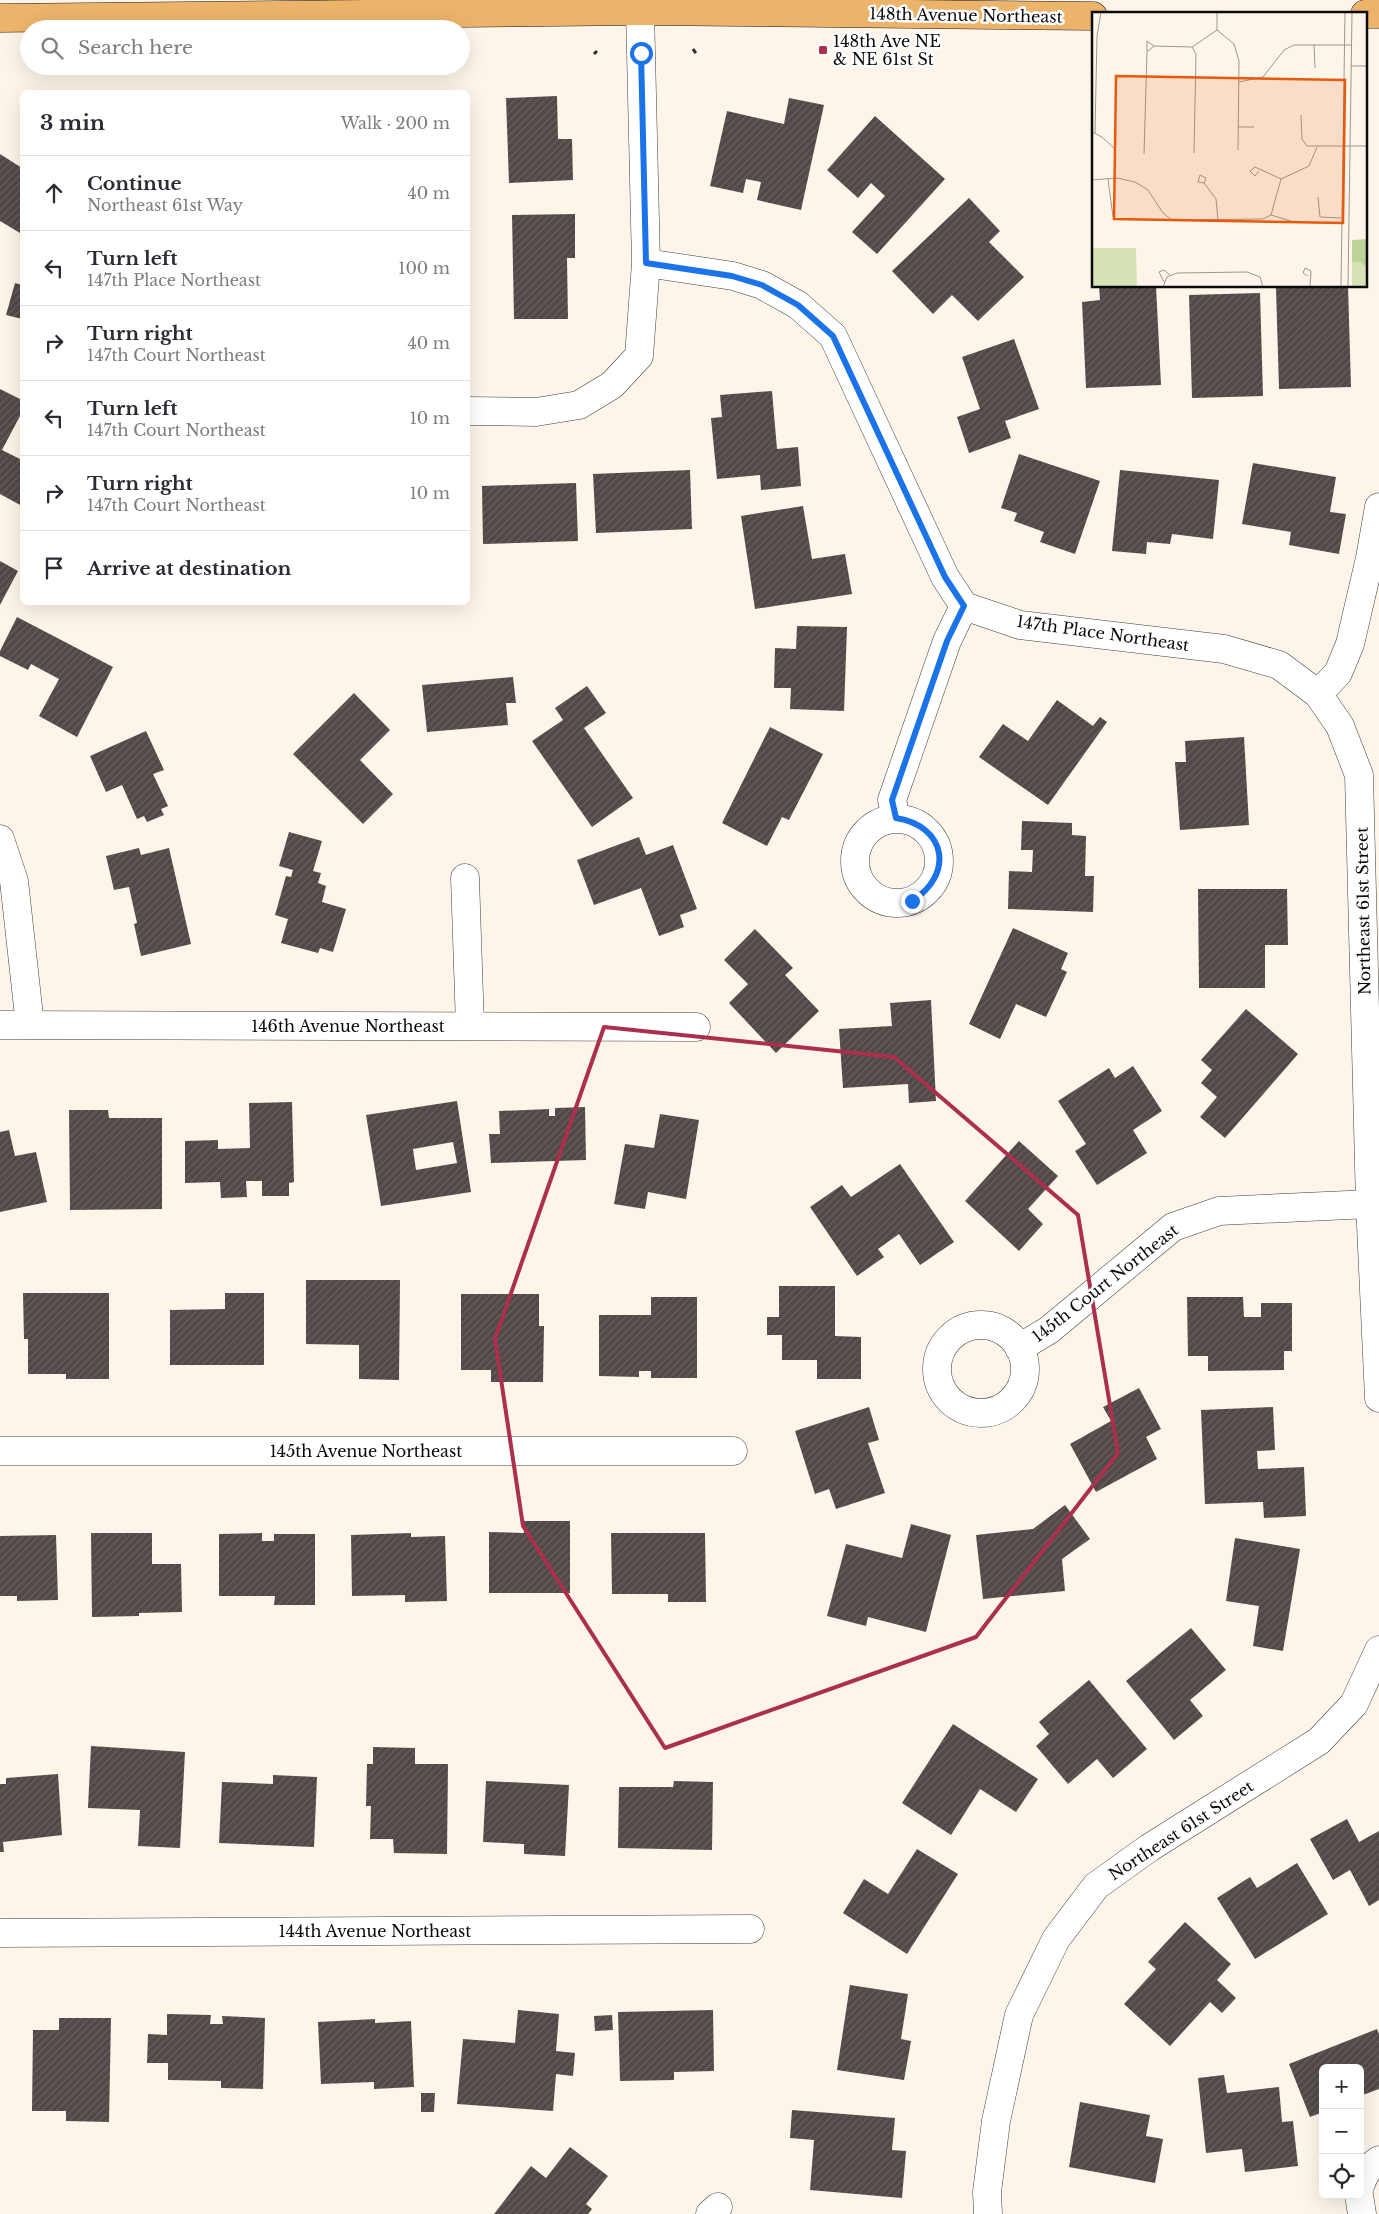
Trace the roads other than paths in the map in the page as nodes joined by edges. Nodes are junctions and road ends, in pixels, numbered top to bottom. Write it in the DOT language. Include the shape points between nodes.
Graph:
graph roads {
  1 [pos="638,5"];
  2 [pos="1366,14"];
  3 [pos="1379,14"];
  4 [pos="1092,16"];
  5 [pos="0,18"];
  6 [pos="646,263"];
  7 [pos="470,411"];
  8 [pos="1379,507"];
  9 [pos="964,606"];
  10 [pos="1318,694"];
  11 [pos="896,818"];
  12 [pos="0,839"];
  13 [pos="465,878"];
  14 [pos="0,1025"];
  15 [pos="30,1025"];
  16 [pos="470,1026"];
  17 [pos="696,1027"];
  18 [pos="1370,1204"];
  19 [pos="1019,1348"];
  20 [pos="1379,1398"];
  21 [pos="733,1451"];
  22 [pos="0,1452"];
  23 [pos="1379,1650"];
  24 [pos="750,1929"];
  25 [pos="0,1933"];
  26 [pos="1379,2160"];
  27 [pos="1364,2175"];
  28 [pos="1360,2199"];
  29 [pos="988,2214"];
  30 [pos="1362,2214"];
  1 -- 4 [label="main road, 148th Avenue Northeast"];
  1 -- 5 [label="main road, 148th Avenue Northeast"];
  1 -- 6 [label="street"];
  2 -- 3 [label="main road"];
  6 -- 7 [label="street" via="639,356 612,385 578,406 536,412"];
  6 -- 9 [label="street" via="732,276 762,285 798,305 833,336 945,577"];
  8 -- 10 [label="street" via="1350,644 1338,673"];
  9 -- 10 [label="street, 147th Place Northeast" via="1020,624 1224,649 1279,665"];
  9 -- 11 [label="street" via="947,641 892,800"];
  10 -- 18 [label="street, Northeast 61st Street" via="1340,726 1359,774"];
  12 -- 15 [label="street" via="14,881"];
  13 -- 16 [label="street"];
  14 -- 15 [label="street, 146th Avenue Northeast"];
  15 -- 16 [label="street, 146th Avenue Northeast"];
  16 -- 17 [label="street, 146th Avenue Northeast"];
  18 -- 19 [label="street, 145th Court Northeast" via="1219,1211 1173,1227 1049,1330"];
  18 -- 20 [label="street, Northeast 61st Street"];
  21 -- 22 [label="street, 145th Avenue Northeast"];
  23 -- 29 [label="street, Northeast 61st Street" via="1354,1704 1319,1741 1149,1848 1096,1886 1056,1939 1019,2014 996,2120 987,2192"];
  24 -- 25 [label="street, 144th Avenue Northeast"];
  26 -- 27 [label="street"];
  28 -- 30 [label="street"];
}
